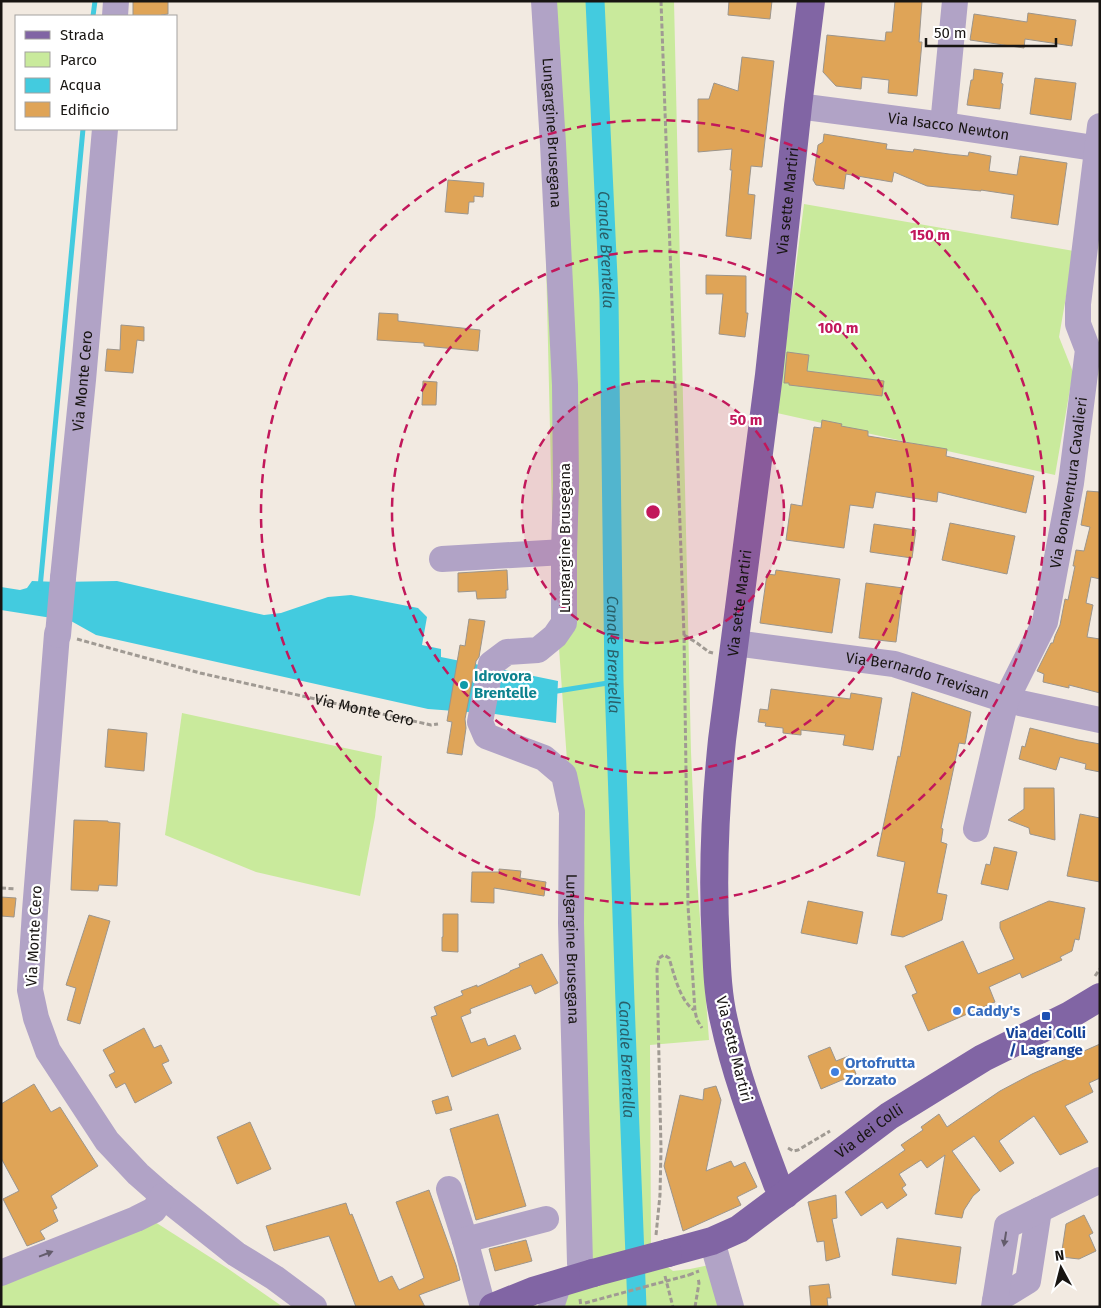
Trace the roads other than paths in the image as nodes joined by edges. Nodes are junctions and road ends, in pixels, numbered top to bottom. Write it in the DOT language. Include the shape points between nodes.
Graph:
graph roads {
  1 [pos="116,1"];
  2 [pos="544,1"];
  3 [pos="811,1"];
  4 [pos="954,1"];
  5 [pos="114,15"];
  6 [pos="798,106"];
  7 [pos="942,125"];
  8 [pos="105,130"];
  9 [pos="1099,142"];
  10 [pos="1094,351"];
  11 [pos="564,552"];
  12 [pos="442,559"];
  13 [pos="734,650"];
  14 [pos="1006,700"];
  15 [pos="1100,720"];
  16 [pos="976,829"];
  17 [pos="1100,997"];
  18 [pos="1100,1180"];
  19 [pos="449,1189"];
  20 [pos="785,1195"];
  21 [pos="162,1196"];
  22 [pos="546,1219"];
  23 [pos="465,1240"];
  24 [pos="707,1242"];
  25 [pos="1,1273"];
  26 [pos="572,1285"];
  27 [pos="994,1304"];
  28 [pos="314,1307"];
  29 [pos="483,1307"];
  30 [pos="493,1307"];
  31 [pos="731,1307"];
  1 -- 5 [label="street"];
  2 -- 11 [label="street, Lungargine Brusegana" via="565,385"];
  3 -- 6 [label="main road, Via sette Martiri"];
  4 -- 7 [label="street"];
  6 -- 7 [label="street, Via Isacco Newton"];
  6 -- 13 [label="main road, Via sette Martiri" via="769,375"];
  7 -- 9 [label="street, Via Isacco Newton"];
  8 -- 21 [label="street, Via Monte Cero, bridge" via="57,634 30,990 48,1051 107,1141"];
  9 -- 10 [label="street, Via Bonaventura Cavalieri" via="1078,304 1078,324"];
  10 -- 14 [label="street, Via Bonaventura Cavalieri" via="1045,622"];
  11 -- 12 [label="street"];
  11 -- 26 [label="street, Lungargine Brusegana" via="564,623 555,636 538,650 507,652 491,664 480,722 486,736 544,758 564,775 572,812 580,1263"];
  13 -- 14 [label="street, Via Bernardo Trevisan" via="894,664"];
  13 -- 20 [label="main road, Via sette Martiri" via="716,820 714,894 718,983 737,1072 777,1184"];
  14 -- 15 [label="street, Via Bernardo Trevisan"];
  14 -- 16 [label="street, Via Bonaventura Cavalieri"];
  17 -- 20 [label="main road, Via dei Colli" via="982,1058 935,1087 889,1116"];
  18 -- 27 [label="street" via="1007,1226"];
  19 -- 23 [label="street"];
  20 -- 24 [label="main road, Via dei Colli" via="739,1229"];
  25 -- 21 [label="street, one-way" via="136,1219 154,1210"];
  21 -- 28 [label="street, Via Monte Cero" via="236,1254"];
  22 -- 23 [label="street"];
  23 -- 29 [label="street"];
  24 -- 26 [label="main road, Via dei Colli, bridge" via="662,1252"];
  24 -- 31 [label="street"];
  26 -- 30 [label="main road" via="533,1291"];
}
